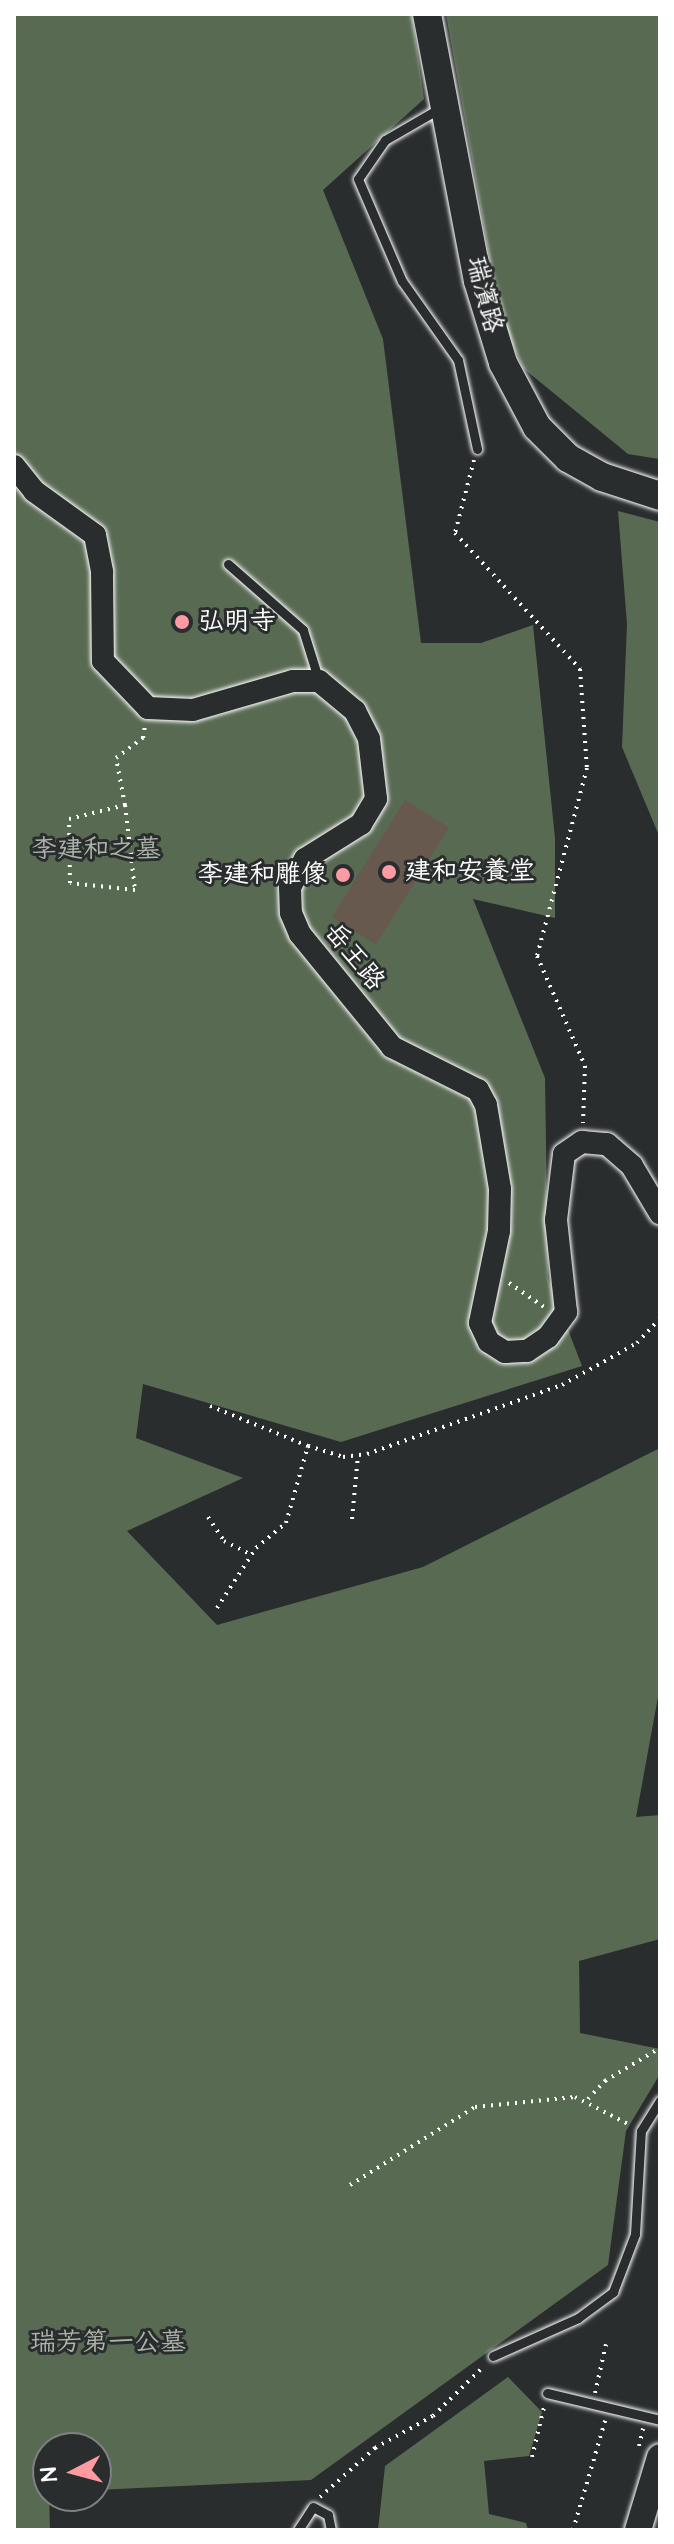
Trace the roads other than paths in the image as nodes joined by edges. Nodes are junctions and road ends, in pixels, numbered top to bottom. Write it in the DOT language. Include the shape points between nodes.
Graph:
graph roads {
  1 [pos="427,14"];
  2 [pos="444,106"];
  3 [pos="477,449"];
  4 [pos="14,466"];
  5 [pos="660,496"];
  6 [pos="228,564"];
  7 [pos="319,681"];
  8 [pos="660,1213"];
  9 [pos="660,2100"];
  10 [pos="493,2356"];
  11 [pos="547,2393"];
  12 [pos="660,2420"];
  13 [pos="660,2457"];
  14 [pos="298,2530"];
  15 [pos="331,2530"];
  16 [pos="638,2530"];
  1 -- 2 [label="main road, 瑞濱路"];
  2 -- 3 [label="lane" via="385,140 358,179 402,281 458,360"];
  2 -- 5 [label="main road, 瑞濱路" via="491,332 520,397 568,458 602,477"];
  4 -- 7 [label="street" via="34,491 95,535 102,572 103,661 148,708 193,710 293,681"];
  6 -- 7 [label="lane" via="303,630"];
  7 -- 8 [label="street, 岳王路" via="355,711 369,739 376,799 361,824 305,859 290,887 291,913 300,934 383,1038 422,1065 478,1090 486,1105 500,1189 480,1323 489,1342 505,1352 527,1351 548,1337 566,1312 556,1220 559,1164 582,1142 607,1144 632,1166"];
  9 -- 10 [label="lane" via="641,2131 635,2234 613,2292 578,2318"];
  11 -- 12 [label="lane"];
  13 -- 16 [label="main road"];
  14 -- 15 [label="lane" via="313,2507 328,2515"];
}
